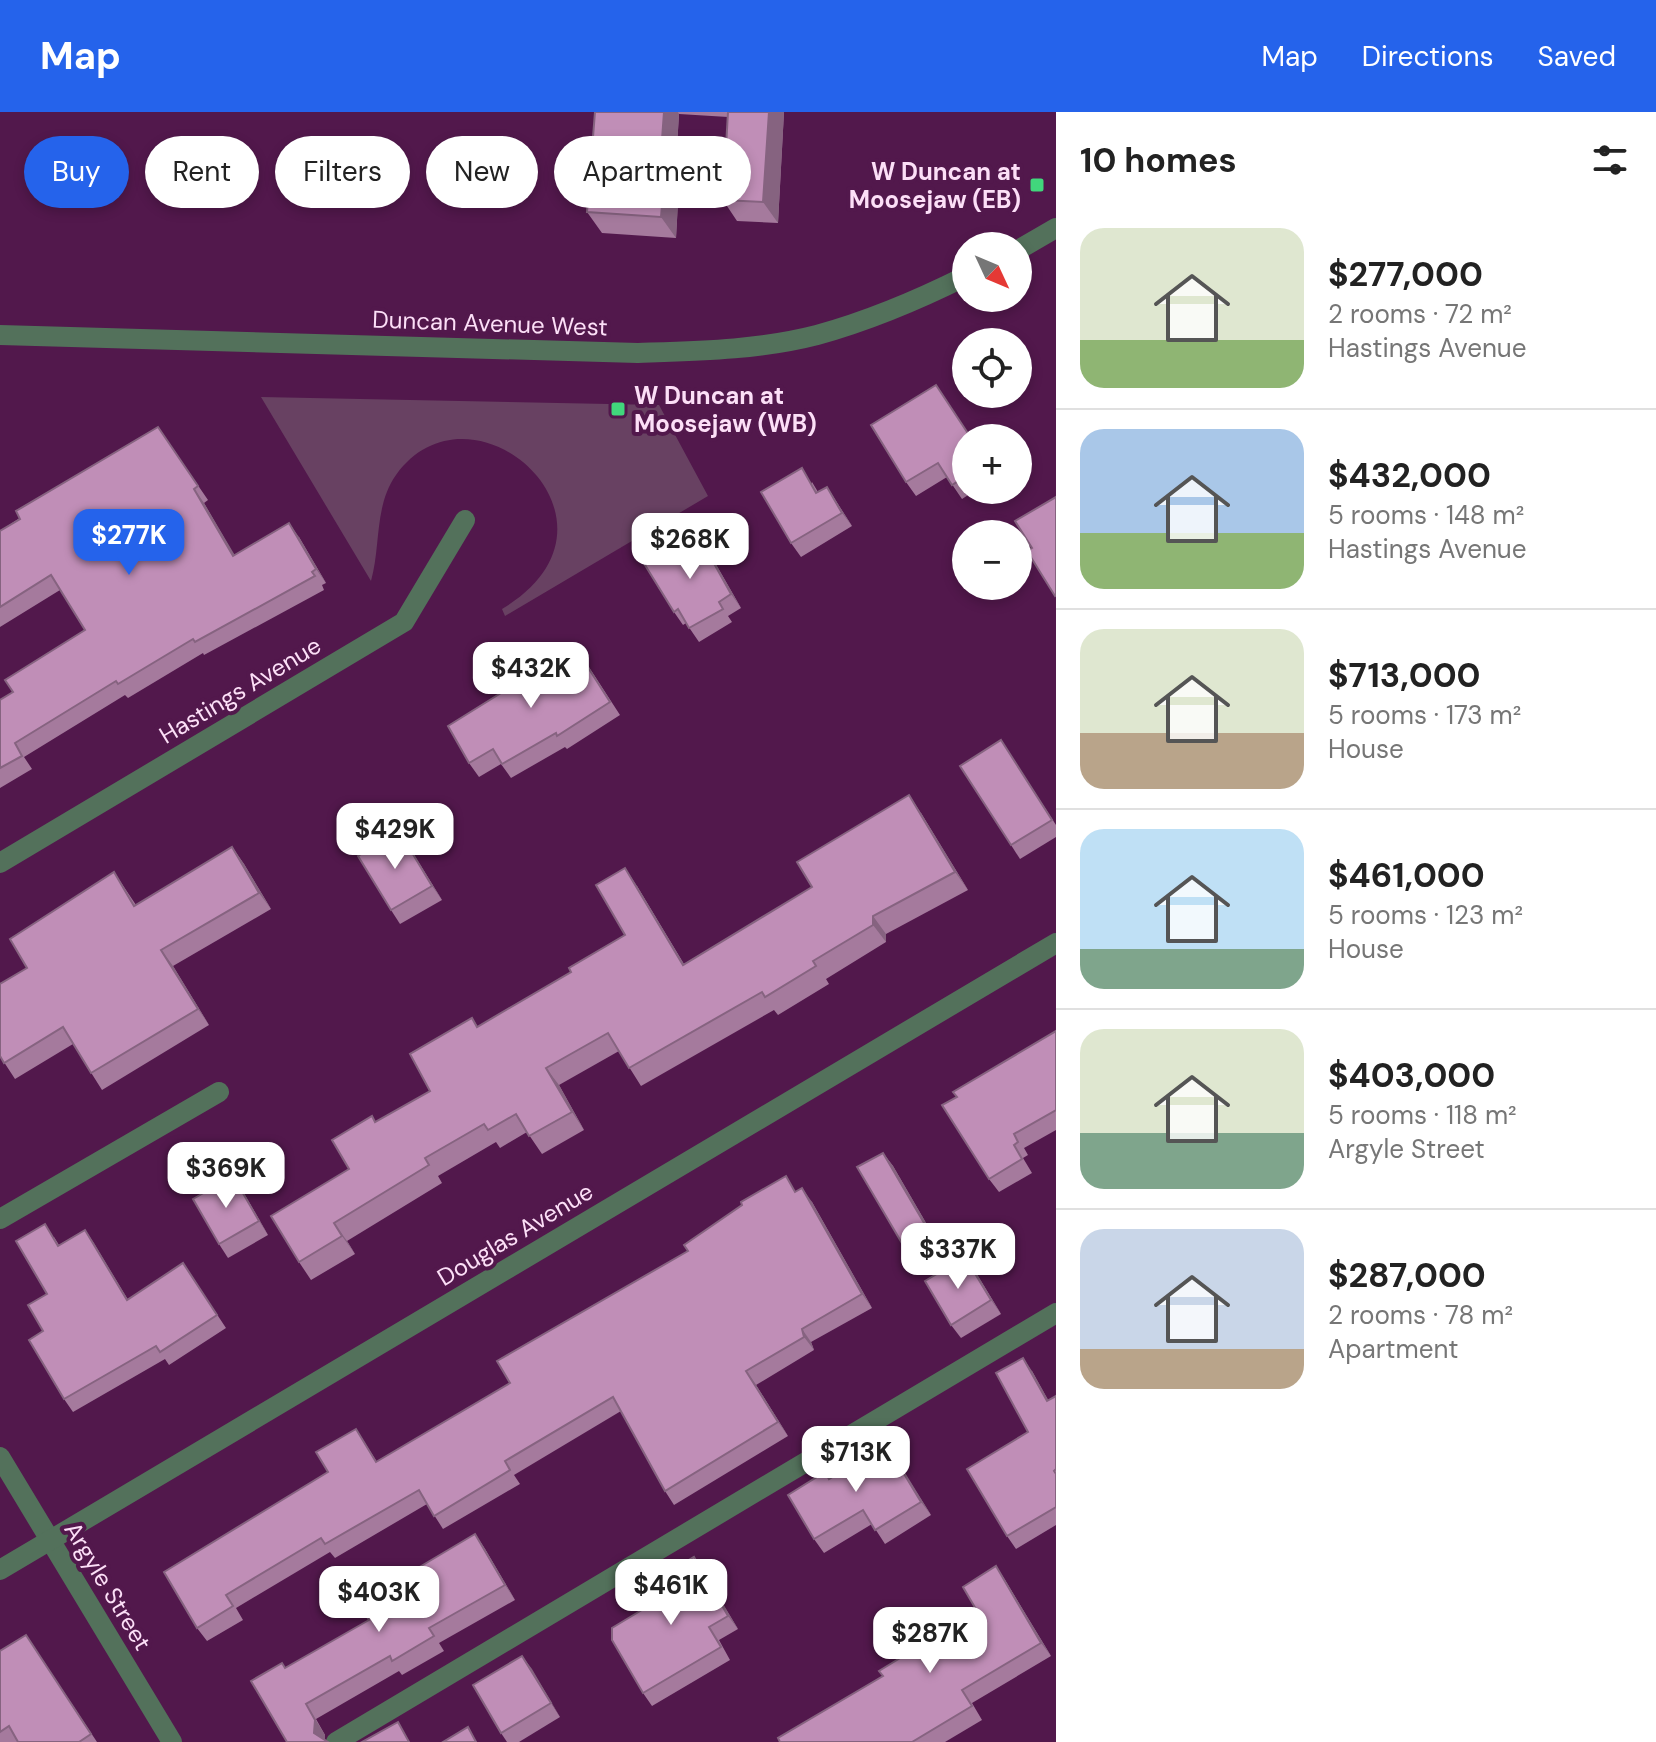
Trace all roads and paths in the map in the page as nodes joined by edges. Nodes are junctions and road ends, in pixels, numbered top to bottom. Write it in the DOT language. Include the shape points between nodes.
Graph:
graph roads {
  1 [pos="1056,228"];
  2 [pos="1032,242"];
  3 [pos="952,283"];
  4 [pos="0,335"];
  5 [pos="465,520"];
  6 [pos="0,863"];
  7 [pos="1056,943"];
  8 [pos="219,1092"];
  9 [pos="0,1219"];
  10 [pos="1056,1313"];
  11 [pos="0,1457"];
  12 [pos="50,1541"];
  13 [pos="0,1570"];
  14 [pos="172,1742"];
  15 [pos="336,1742"];
  1 -- 2 [label="street"];
  3 -- 4 [label="street, Duncan Avenue West" via="908,304 816,335 728,350 638,353"];
  5 -- 6 [label="street, Hastings Avenue" via="404,622"];
  7 -- 12 [label="street, Douglas Avenue"];
  8 -- 9 [label="street"];
  10 -- 15 [label="street"];
  11 -- 12 [label="street, Argyle Street"];
  12 -- 13 [label="street, Douglas Avenue"];
  12 -- 14 [label="street, Argyle Street"];
}
